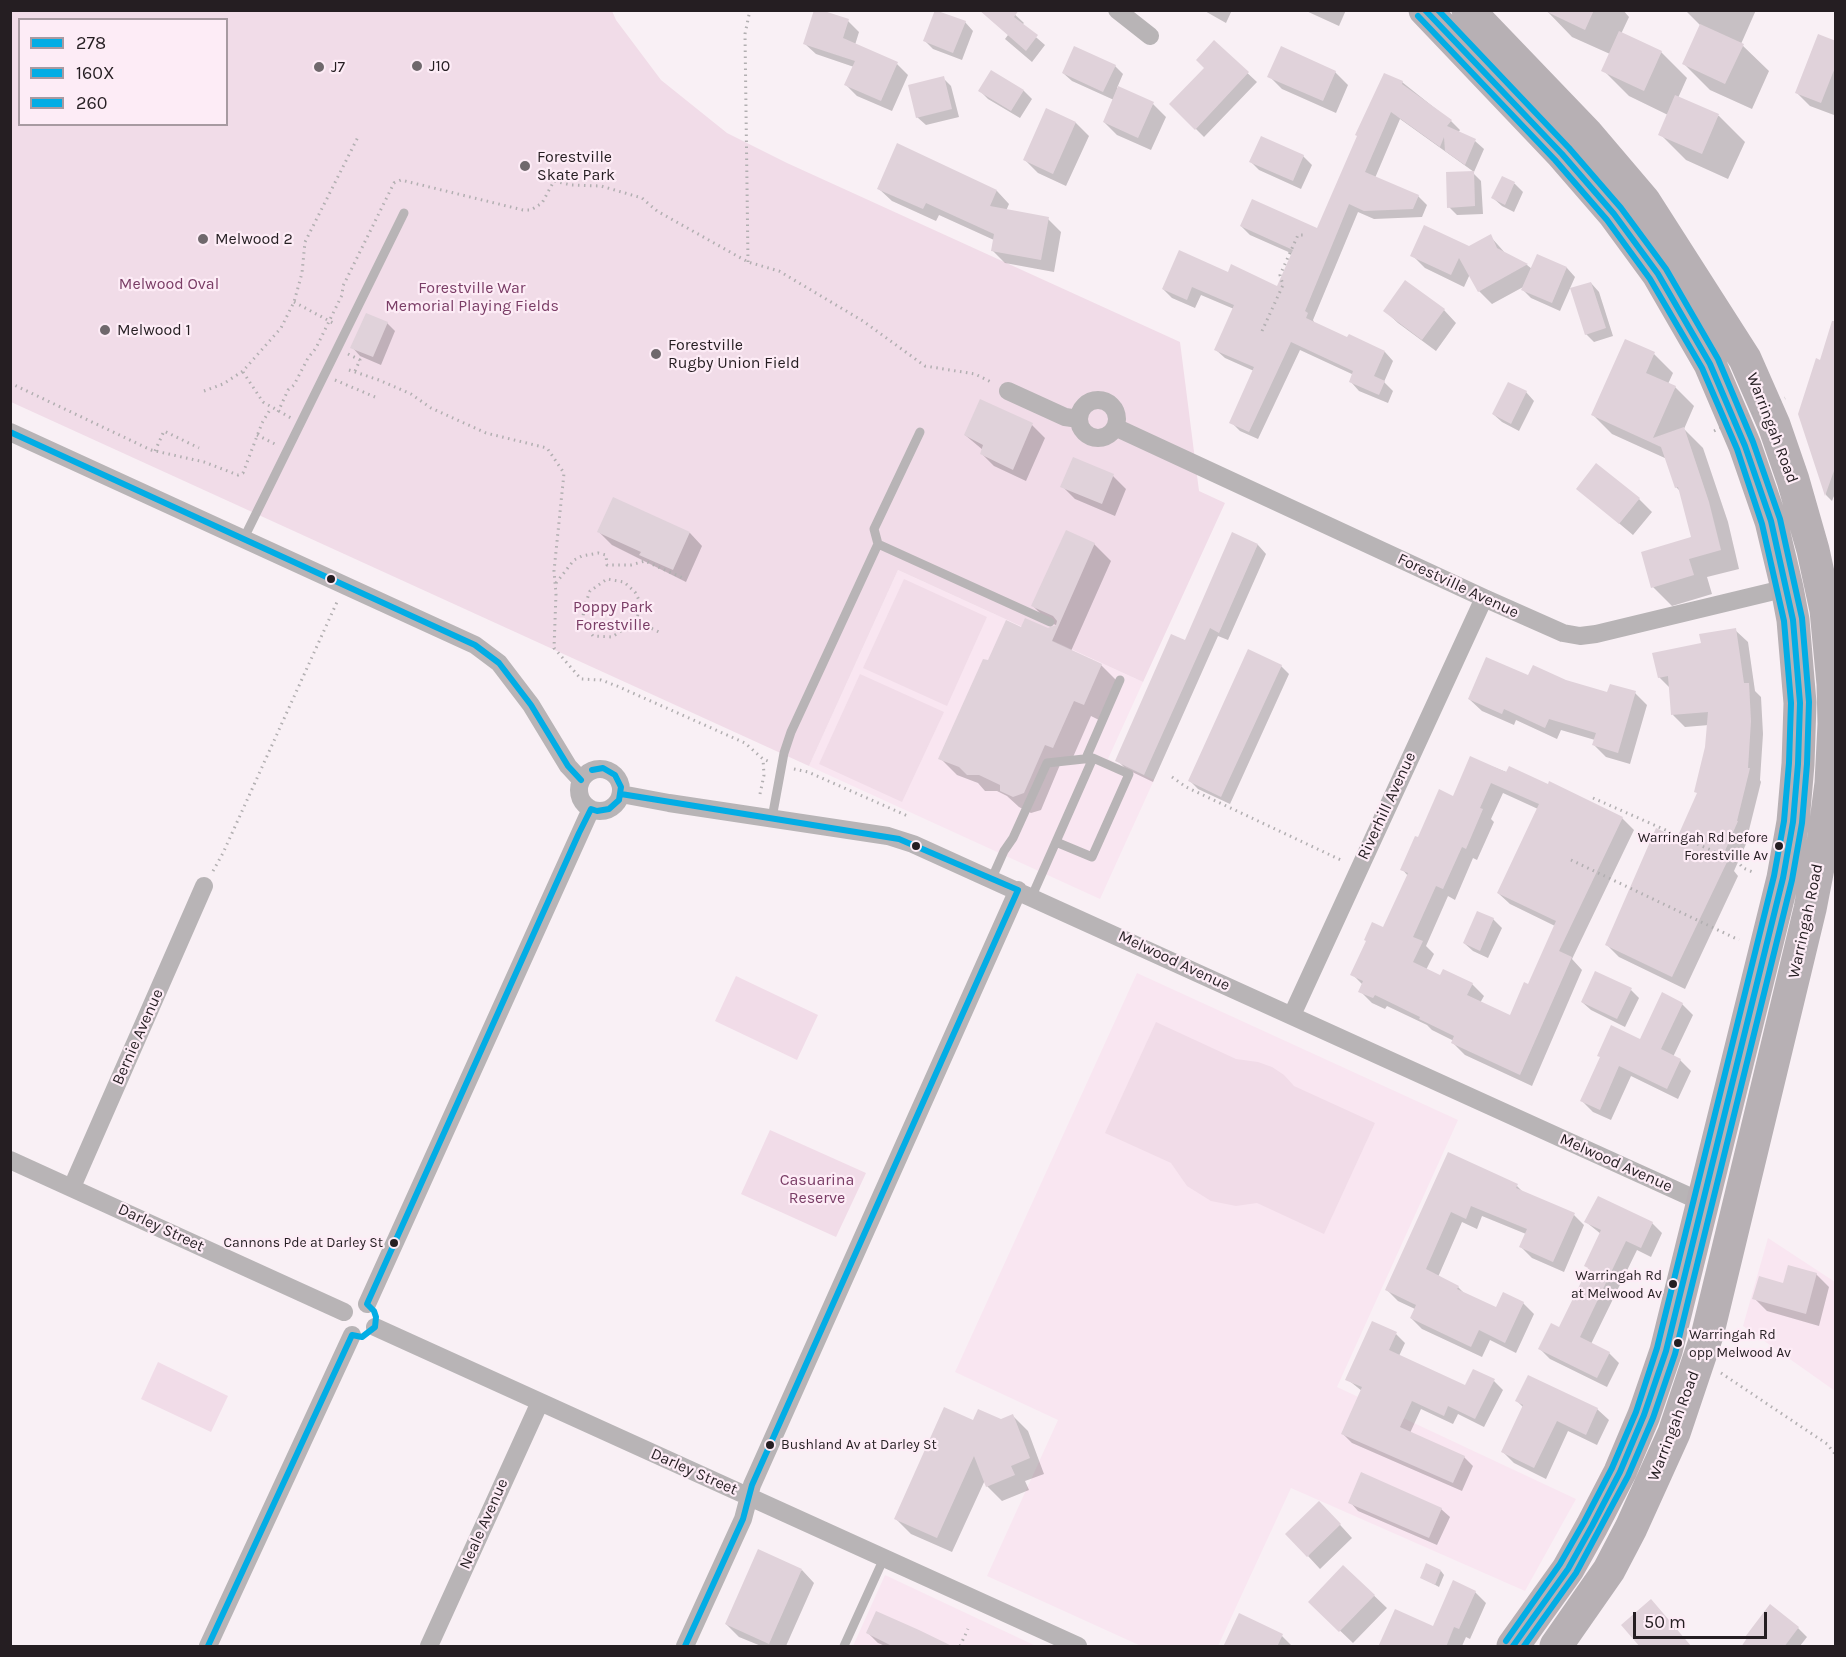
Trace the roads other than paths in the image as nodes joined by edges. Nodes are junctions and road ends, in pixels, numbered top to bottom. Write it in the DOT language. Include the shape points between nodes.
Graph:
graph roads {
  1 [pos="1117,10"];
  2 [pos="1425,10"];
  3 [pos="1468,10"];
  4 [pos="1150,36"];
  5 [pos="404,213"];
  6 [pos="1008,391"];
  7 [pos="1079,419"];
  8 [pos="1115,427"];
  9 [pos="10,432"];
  10 [pos="920,432"];
  11 [pos="244,538"];
  12 [pos="878,544"];
  13 [pos="1830,581"];
  14 [pos="1787,588"];
  15 [pos="1484,598"];
  16 [pos="1050,622"];
  17 [pos="1120,680"];
  18 [pos="1089,758"];
  19 [pos="581,780"];
  20 [pos="621,794"];
  21 [pos="591,809"];
  22 [pos="772,818"];
  23 [pos="1056,842"];
  24 [pos="992,878"];
  25 [pos="204,886"];
  26 [pos="1025,893"];
  27 [pos="1292,1015"];
  28 [pos="10,1160"];
  29 [pos="72,1187"];
  30 [pos="1704,1203"];
  31 [pos="367,1304"];
  32 [pos="344,1312"];
  33 [pos="375,1327"];
  34 [pos="352,1335"];
  35 [pos="540,1402"];
  36 [pos="749,1497"];
  37 [pos="884,1558"];
  38 [pos="208,1647"];
  39 [pos="429,1647"];
  40 [pos="685,1647"];
  41 [pos="844,1647"];
  42 [pos="1078,1647"];
  43 [pos="1514,1647"];
  44 [pos="1556,1647"];
  1 -- 4 [label="street"];
  2 -- 14 [label="highway, Warringah Road" via="1562,154 1614,214 1658,274 1710,364 1745,446 1771,521"];
  3 -- 13 [label="highway, Warringah Road" via="1587,134 1644,201 1745,359 1774,425 1813,550"];
  5 -- 11 [label="lane"];
  6 -- 7 [label="street" via="1065,417"];
  7 -- 8 [label="street" via="1083,430 1094,437 1106,436"];
  7 -- 8 [label="street" via="1088,403 1100,400 1114,410"];
  8 -- 15 [label="street, Forestville Avenue"];
  9 -- 11 [label="street"];
  10 -- 12 [label="lane" via="874,529"];
  11 -- 19 [label="street" via="475,645 499,663"];
  12 -- 16 [label="lane"];
  12 -- 22 [label="lane" via="791,732"];
  13 -- 14 [label="highway, Forestville Avenue"];
  13 -- 44 [label="highway, Warringah Road" via="1828,628 1834,724 1824,837 1708,1332 1674,1433 1631,1528"];
  14 -- 15 [label="street, Forestville Avenue" via="1580,636 1547,628"];
  14 -- 30 [label="highway, Warringah Road" via="1800,703 1793,822"];
  15 -- 27 [label="street, Riverhill Avenue"];
  17 -- 18 [label="lane"];
  18 -- 23 [label="lane"];
  18 -- 23 [label="lane" via="1129,774 1092,858"];
  18 -- 24 [label="lane" via="1047,763"];
  19 -- 20 [label="street" via="590,771 603,768 619,780"];
  19 -- 21 [label="street" via="581,800"];
  20 -- 21 [label="street" via="609,809"];
  20 -- 22 [label="street, Melwood Avenue"];
  21 -- 31 [label="street"];
  22 -- 24 [label="street, Melwood Avenue" via="899,839"];
  23 -- 26 [label="lane"];
  24 -- 26 [label="street, Melwood Avenue"];
  25 -- 29 [label="street, Bernie Avenue"];
  26 -- 27 [label="street, Melwood Avenue"];
  26 -- 36 [label="street"];
  27 -- 30 [label="street, Melwood Avenue"];
  28 -- 29 [label="street, Darley Street"];
  29 -- 32 [label="street, Darley Street"];
  30 -- 43 [label="highway, Warringah Road" via="1666,1351 1620,1472 1568,1569"];
  31 -- 32 [label="street" via="351,1305"];
  31 -- 33 [label="street" via="374,1311"];
  32 -- 34 [label="street" via="342,1323"];
  33 -- 34 [label="street" via="362,1336"];
  33 -- 35 [label="street, Darley Street"];
  34 -- 38 [label="street"];
  35 -- 36 [label="street, Darley Street"];
  35 -- 39 [label="street, Neale Avenue"];
  36 -- 37 [label="street, Darley Street"];
  36 -- 40 [label="street" via="743,1519"];
  37 -- 41 [label="lane"];
  37 -- 42 [label="street, Darley Street"];
}
